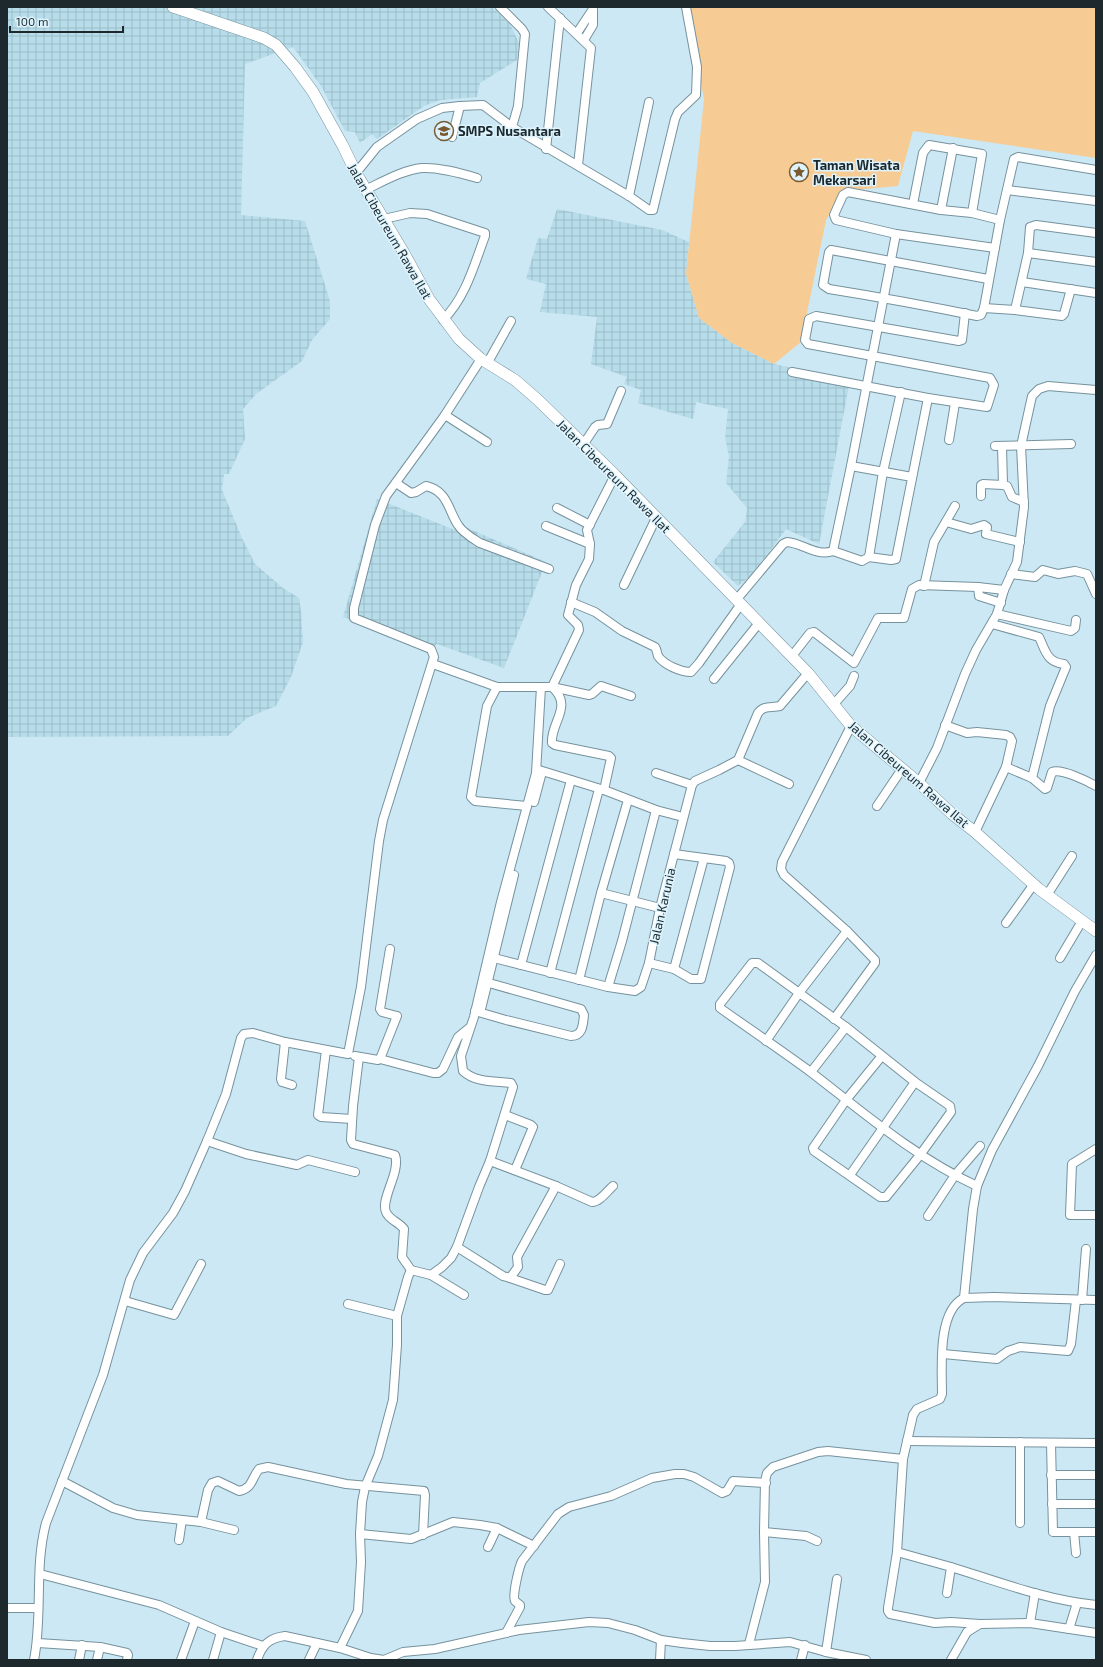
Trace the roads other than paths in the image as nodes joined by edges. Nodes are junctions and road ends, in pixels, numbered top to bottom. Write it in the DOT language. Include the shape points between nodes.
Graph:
graph roads {
  1 [pos="173,7"];
  2 [pos="500,7"];
  3 [pos="548,7"];
  4 [pos="686,7"];
  5 [pos="593,8"];
  6 [pos="560,18"];
  7 [pos="577,33"];
  8 [pos="584,40"];
  9 [pos="649,102"];
  10 [pos="460,106"];
  11 [pos="512,127"];
  12 [pos="452,137"];
  13 [pos="546,148"];
  14 [pos="953,148"];
  15 [pos="578,165"];
  16 [pos="1096,170"];
  17 [pos="356,173"];
  18 [pos="477,178"];
  19 [pos="367,189"];
  20 [pos="1007,190"];
  21 [pos="629,196"];
  22 [pos="1096,201"];
  23 [pos="913,204"];
  24 [pos="941,210"];
  25 [pos="972,213"];
  26 [pos="384,220"];
  27 [pos="1000,220"];
  28 [pos="1096,233"];
  29 [pos="896,234"];
  30 [pos="995,248"];
  31 [pos="1028,253"];
  32 [pos="890,261"];
  33 [pos="1096,262"];
  34 [pos="988,279"];
  35 [pos="1022,282"];
  36 [pos="1071,289"];
  37 [pos="1096,293"];
  38 [pos="883,297"];
  39 [pos="984,308"];
  40 [pos="1015,310"];
  41 [pos="966,313"];
  42 [pos="443,320"];
  43 [pos="511,321"];
  44 [pos="878,327"];
  45 [pos="873,356"];
  46 [pos="485,361"];
  47 [pos="792,372"];
  48 [pos="866,386"];
  49 [pos="1096,390"];
  50 [pos="621,391"];
  51 [pos="901,392"];
  52 [pos="928,398"];
  53 [pos="955,403"];
  54 [pos="445,415"];
  55 [pos="949,440"];
  56 [pos="487,442"];
  57 [pos="1071,444"];
  58 [pos="583,445"];
  59 [pos="1021,446"];
  60 [pos="851,466"];
  61 [pos="883,472"];
  62 [pos="615,475"];
  63 [pos="912,476"];
  64 [pos="396,483"];
  65 [pos="1003,485"];
  66 [pos="981,496"];
  67 [pos="1024,502"];
  68 [pos="955,506"];
  69 [pos="557,508"];
  70 [pos="656,518"];
  71 [pos="946,522"];
  72 [pos="590,525"];
  73 [pos="546,526"];
  74 [pos="1020,542"];
  75 [pos="590,544"];
  76 [pos="833,551"];
  77 [pos="869,557"];
  78 [pos="549,569"];
  79 [pos="1011,574"];
  80 [pos="624,585"];
  81 [pos="924,586"];
  82 [pos="978,587"];
  83 [pos="1004,590"];
  84 [pos="1096,594"];
  85 [pos="571,602"];
  86 [pos="739,602"];
  87 [pos="1001,603"];
  88 [pos="997,614"];
  89 [pos="1076,620"];
  90 [pos="759,623"];
  91 [pos="992,624"];
  92 [pos="792,656"];
  93 [pos="433,664"];
  94 [pos="808,673"];
  95 [pos="854,676"];
  96 [pos="714,679"];
  97 [pos="497,687"];
  98 [pos="541,687"];
  99 [pos="552,687"];
  100 [pos="631,696"];
  101 [pos="834,704"];
  102 [pos="945,725"];
  103 [pos="851,726"];
  104 [pos="738,760"];
  105 [pos="1006,767"];
  106 [pos="902,769"];
  107 [pos="539,771"];
  108 [pos="656,773"];
  109 [pos="1032,778"];
  110 [pos="572,780"];
  111 [pos="919,783"];
  112 [pos="789,784"];
  113 [pos="692,785"];
  114 [pos="1096,786"];
  115 [pos="602,790"];
  116 [pos="628,800"];
  117 [pos="527,806"];
  118 [pos="877,806"];
  119 [pos="656,810"];
  120 [pos="682,817"];
  121 [pos="975,832"];
  122 [pos="674,854"];
  123 [pos="1072,856"];
  124 [pos="704,858"];
  125 [pos="1034,884"];
  126 [pos="601,894"];
  127 [pos="1047,895"];
  128 [pos="632,901"];
  129 [pos="660,908"];
  130 [pos="1082,921"];
  131 [pos="1006,923"];
  132 [pos="847,931"];
  133 [pos="1096,931"];
  134 [pos="390,949"];
  135 [pos="1096,956"];
  136 [pos="494,958"];
  137 [pos="1060,958"];
  138 [pos="649,963"];
  139 [pos="521,965"];
  140 [pos="674,969"];
  141 [pos="550,973"];
  142 [pos="579,980"];
  143 [pos="489,983"];
  144 [pos="608,987"];
  145 [pos="799,993"];
  146 [pos="478,1012"];
  147 [pos="834,1019"];
  148 [pos="846,1027"];
  149 [pos="469,1028"];
  150 [pos="766,1041"];
  151 [pos="285,1042"];
  152 [pos="326,1050"];
  153 [pos="348,1054"];
  154 [pos="359,1056"];
  155 [pos="881,1056"];
  156 [pos="380,1059"];
  157 [pos="811,1072"];
  158 [pos="915,1082"];
  159 [pos="292,1085"];
  160 [pos="846,1100"];
  161 [pos="506,1115"];
  162 [pos="352,1119"];
  163 [pos="883,1128"];
  164 [pos="207,1141"];
  165 [pos="980,1146"];
  166 [pos="1096,1149"];
  167 [pos="920,1155"];
  168 [pos="490,1161"];
  169 [pos="515,1170"];
  170 [pos="355,1172"];
  171 [pos="850,1175"];
  172 [pos="955,1175"];
  173 [pos="556,1186"];
  174 [pos="613,1186"];
  175 [pos="978,1186"];
  176 [pos="1096,1215"];
  177 [pos="928,1216"];
  178 [pos="457,1247"];
  179 [pos="1086,1249"];
  180 [pos="201,1264"];
  181 [pos="560,1264"];
  182 [pos="411,1270"];
  183 [pos="431,1275"];
  184 [pos="510,1278"];
  185 [pos="464,1295"];
  186 [pos="964,1298"];
  187 [pos="1079,1300"];
  188 [pos="1096,1300"];
  189 [pos="125,1301"];
  190 [pos="348,1304"];
  191 [pos="397,1316"];
  192 [pos="943,1354"];
  193 [pos="907,1441"];
  194 [pos="1020,1442"];
  195 [pos="1051,1442"];
  196 [pos="1096,1443"];
  197 [pos="903,1459"];
  198 [pos="1096,1475"];
  199 [pos="1052,1476"];
  200 [pos="62,1482"];
  201 [pos="766,1483"];
  202 [pos="365,1487"];
  203 [pos="1052,1504"];
  204 [pos="1096,1504"];
  205 [pos="182,1520"];
  206 [pos="201,1522"];
  207 [pos="1020,1522"];
  208 [pos="497,1528"];
  209 [pos="234,1530"];
  210 [pos="764,1532"];
  211 [pos="1074,1532"];
  212 [pos="1096,1532"];
  213 [pos="360,1534"];
  214 [pos="423,1535"];
  215 [pos="180,1540"];
  216 [pos="817,1541"];
  217 [pos="534,1546"];
  218 [pos="488,1547"];
  219 [pos="897,1552"];
  220 [pos="1076,1553"];
  221 [pos="952,1567"];
  222 [pos="40,1574"];
  223 [pos="837,1579"];
  224 [pos="947,1593"];
  225 [pos="1035,1593"];
  226 [pos="1077,1603"];
  227 [pos="1096,1606"];
  228 [pos="7,1608"];
  229 [pos="38,1608"];
  230 [pos="195,1621"];
  231 [pos="1030,1623"];
  232 [pos="980,1624"];
  233 [pos="1069,1629"];
  234 [pos="221,1632"];
  235 [pos="506,1633"];
  236 [pos="1096,1633"];
  237 [pos="661,1640"];
  238 [pos="38,1643"];
  239 [pos="317,1643"];
  240 [pos="749,1644"];
  241 [pos="82,1645"];
  242 [pos="805,1645"];
  243 [pos="263,1646"];
  244 [pos="100,1647"];
  245 [pos="340,1648"];
  246 [pos="826,1652"];
  247 [pos="34,1660"];
  248 [pos="79,1660"];
  249 [pos="97,1660"];
  250 [pos="127,1660"];
  251 [pos="181,1660"];
  252 [pos="213,1660"];
  253 [pos="257,1660"];
  254 [pos="310,1660"];
  255 [pos="384,1660"];
  256 [pos="660,1660"];
  257 [pos="801,1660"];
  258 [pos="866,1660"];
  259 [pos="951,1660"];
  1 -- 17 [label="street, Jalan Cibeureum Rawa Ilat" via="264,38 276,45 313,92"];
  2 -- 11 [label="street" via="525,34 518,106"];
  3 -- 6 [label="street"];
  4 -- 21 [label="street" via="697,67 696,95 678,112 675,119 654,209 649,210"];
  5 -- 7 [label="street"];
  5 -- 8 [label="street" via="593,25"];
  6 -- 7 [label="street"];
  6 -- 13 [label="street"];
  7 -- 8 [label="street"];
  8 -- 15 [label="street" via="590,45 591,52"];
  9 -- 21 [label="street"];
  10 -- 11 [label="street" via="484,106"];
  10 -- 12 [label="street"];
  10 -- 17 [label="street" via="437,110 417,119 377,147"];
  11 -- 13 [label="street"];
  13 -- 15 [label="street"];
  14 -- 23 [label="street" via="929,144 923,153"];
  14 -- 24 [label="street"];
  14 -- 25 [label="street" via="982,154"];
  15 -- 21 [label="street"];
  16 -- 20 [label="street" via="1018,157 1013,160"];
  17 -- 19 [label="street, Jalan Cibeureum Rawa Ilat"];
  18 -- 19 [label="street" via="421,168 392,177"];
  19 -- 26 [label="street, Jalan Cibeureum Rawa Ilat"];
  20 -- 22 [label="street"];
  20 -- 27 [label="street"];
  23 -- 24 [label="street"];
  23 -- 29 [label="street" via="848,192 843,195 834,215 836,220"];
  24 -- 25 [label="street"];
  25 -- 27 [label="street"];
  26 -- 42 [label="street, Jalan Cibeureum Rawa Ilat"];
  26 -- 42 [label="street" via="410,213 427,214 485,234 464,292 456,307"];
  27 -- 30 [label="street"];
  28 -- 31 [label="street" via="1031,226"];
  29 -- 30 [label="street"];
  29 -- 32 [label="street"];
  30 -- 34 [label="street"];
  31 -- 33 [label="street"];
  31 -- 35 [label="street"];
  32 -- 34 [label="street"];
  32 -- 38 [label="street"];
  32 -- 38 [label="street" via="831,250 823,282 825,288"];
  34 -- 39 [label="street"];
  35 -- 36 [label="street"];
  35 -- 40 [label="street"];
  36 -- 37 [label="street"];
  36 -- 40 [label="street" via="1062,316"];
  38 -- 41 [label="street"];
  38 -- 44 [label="street"];
  39 -- 40 [label="street"];
  39 -- 41 [label="street" via="981,315"];
  41 -- 44 [label="street" via="960,341"];
  42 -- 46 [label="street, Jalan Cibeureum Rawa Ilat" via="458,339"];
  43 -- 46 [label="street"];
  44 -- 45 [label="street"];
  44 -- 45 [label="street" via="816,316 810,319 805,340 808,344"];
  45 -- 48 [label="street"];
  45 -- 53 [label="street" via="990,378 993,381 988,406"];
  46 -- 54 [label="street"];
  46 -- 58 [label="street, Jalan Cibeureum Rawa Ilat" via="515,380"];
  47 -- 48 [label="street"];
  48 -- 51 [label="street"];
  48 -- 60 [label="street"];
  49 -- 59 [label="street" via="1048,386 1039,389 1032,396"];
  50 -- 58 [label="street" via="607,424 595,427"];
  51 -- 52 [label="street"];
  51 -- 61 [label="street"];
  52 -- 53 [label="street"];
  52 -- 63 [label="street"];
  53 -- 55 [label="street"];
  54 -- 56 [label="street"];
  54 -- 64 [label="street"];
  57 -- 59 [label="street"];
  58 -- 62 [label="street, Jalan Cibeureum Rawa Ilat"];
  59 -- 65 [label="street" via="999,446"];
  59 -- 67 [label="street"];
  60 -- 61 [label="street"];
  60 -- 76 [label="street"];
  61 -- 63 [label="street"];
  61 -- 77 [label="street"];
  62 -- 70 [label="street, Jalan Cibeureum Rawa Ilat"];
  62 -- 72 [label="street"];
  63 -- 77 [label="street" via="896,559"];
  64 -- 78 [label="street" via="411,493 426,486 430,487 446,500 459,527 472,538"];
  64 -- 93 [label="street" via="386,496 379,513 353,615 354,618 431,649 434,655"];
  65 -- 66 [label="street" via="981,485"];
  65 -- 67 [label="street" via="1007,486 1012,498"];
  67 -- 74 [label="street"];
  68 -- 71 [label="street"];
  69 -- 72 [label="street"];
  70 -- 80 [label="street"];
  70 -- 86 [label="street, Jalan Cibeureum Rawa Ilat"];
  71 -- 74 [label="street" via="971,529 984,525 987,527 986,534"];
  71 -- 81 [label="street" via="934,542"];
  72 -- 75 [label="street" via="587,532"];
  73 -- 75 [label="street"];
  74 -- 79 [label="street"];
  75 -- 85 [label="street" via="589,559"];
  76 -- 77 [label="street" via="862,561"];
  76 -- 86 [label="street" via="820,552 786,542"];
  79 -- 83 [label="street"];
  79 -- 84 [label="street" via="1035,577 1043,570 1058,574 1075,571 1087,574"];
  81 -- 82 [label="street"];
  81 -- 92 [label="street" via="919,585 912,589 904,618 878,618 854,662 814,632 810,633"];
  82 -- 83 [label="street"];
  82 -- 87 [label="street" via="979,596"];
  83 -- 87 [label="street"];
  85 -- 86 [label="street" via="595,612 622,631 655,647 659,656 668,664 689,672 702,658"];
  85 -- 99 [label="street" via="569,617 577,623 579,630"];
  86 -- 90 [label="street, Jalan Cibeureum Rawa Ilat"];
  87 -- 88 [label="street"];
  88 -- 89 [label="street" via="1071,631 1075,628"];
  88 -- 91 [label="street"];
  90 -- 92 [label="street, Jalan Cibeureum Rawa Ilat"];
  90 -- 96 [label="street"];
  91 -- 102 [label="street" via="976,650"];
  91 -- 109 [label="street" via="1039,637 1050,660 1066,667 1050,706"];
  92 -- 94 [label="street, Jalan Cibeureum Rawa Ilat"];
  93 -- 97 [label="street"];
  93 -- 153 [label="street" via="408,736 378,841 361,987"];
  94 -- 101 [label="street, Jalan Cibeureum Rawa Ilat"];
  94 -- 104 [label="street" via="780,706 761,709"];
  95 -- 101 [label="street" via="850,686"];
  97 -- 98 [label="street"];
  97 -- 117 [label="street" via="487,706 471,797 475,801"];
  98 -- 99 [label="street"];
  98 -- 107 [label="street"];
  99 -- 100 [label="street" via="589,695 601,686"];
  99 -- 115 [label="street" via="560,697 561,709 552,743 609,756 611,758"];
  101 -- 103 [label="street, Jalan Cibeureum Rawa Ilat"];
  102 -- 105 [label="street" via="967,733 978,732 1010,737 1012,741"];
  102 -- 111 [label="street" via="937,748"];
  103 -- 106 [label="street, Jalan Cibeureum Rawa Ilat"];
  103 -- 132 [label="street" via="781,868 784,875"];
  104 -- 112 [label="street"];
  104 -- 113 [label="street" via="695,780"];
  105 -- 109 [label="street"];
  105 -- 121 [label="street"];
  106 -- 111 [label="street, Jalan Cibeureum Rawa Ilat"];
  106 -- 118 [label="street"];
  107 -- 110 [label="street"];
  107 -- 117 [label="street"];
  107 -- 136 [label="street"];
  108 -- 113 [label="street"];
  109 -- 114 [label="street" via="1047,788 1052,772 1056,771"];
  110 -- 115 [label="street"];
  110 -- 139 [label="street"];
  111 -- 121 [label="street, Jalan Cibeureum Rawa Ilat"];
  113 -- 120 [label="street, Jalan Karunia"];
  115 -- 116 [label="street"];
  115 -- 141 [label="street"];
  116 -- 119 [label="street"];
  116 -- 126 [label="street"];
  117 -- 146 [label="street" via="501,902"];
  119 -- 120 [label="street"];
  119 -- 128 [label="street"];
  120 -- 122 [label="street, Jalan Karunia"];
  121 -- 125 [label="street, Jalan Cibeureum Rawa Ilat"];
  122 -- 124 [label="street"];
  122 -- 129 [label="street, Jalan Karunia"];
  123 -- 127 [label="street"];
  124 -- 140 [label="street"];
  124 -- 140 [label="street" via="726,861 730,867 701,979 691,978"];
  125 -- 127 [label="street, Jalan Cibeureum Rawa Ilat"];
  125 -- 131 [label="street"];
  126 -- 128 [label="street"];
  126 -- 142 [label="street"];
  127 -- 130 [label="street, Jalan Cibeureum Rawa Ilat"];
  128 -- 129 [label="street"];
  128 -- 144 [label="street"];
  129 -- 138 [label="street, Jalan Karunia"];
  130 -- 133 [label="street, Jalan Cibeureum Rawa Ilat"];
  130 -- 137 [label="street"];
  132 -- 145 [label="street"];
  132 -- 147 [label="street" via="873,957 875,963"];
  134 -- 156 [label="street" via="380,1010 398,1016"];
  135 -- 175 [label="street" via="992,1150"];
  136 -- 139 [label="street"];
  136 -- 143 [label="street"];
  138 -- 140 [label="street"];
  138 -- 144 [label="street, Jalan Karunia" via="641,987 635,991"];
  139 -- 141 [label="street"];
  141 -- 142 [label="street"];
  142 -- 144 [label="street"];
  143 -- 146 [label="street"];
  143 -- 146 [label="street" via="581,1009 584,1015 581,1032 577,1036 571,1036"];
  145 -- 147 [label="street"];
  145 -- 150 [label="street"];
  145 -- 150 [label="street" via="755,962 720,1004 720,1008"];
  146 -- 149 [label="street"];
  147 -- 148 [label="street"];
  148 -- 155 [label="street"];
  148 -- 157 [label="street"];
  149 -- 156 [label="street" via="458,1037 443,1069 438,1073"];
  149 -- 161 [label="street" via="460,1056 461,1068 477,1080 511,1083 513,1087"];
  150 -- 157 [label="street"];
  151 -- 152 [label="street"];
  151 -- 159 [label="street" via="281,1079 282,1082"];
  151 -- 164 [label="street" via="244,1034 226,1094"];
  152 -- 153 [label="street"];
  152 -- 162 [label="street" via="318,1115"];
  153 -- 154 [label="street"];
  154 -- 156 [label="street"];
  154 -- 162 [label="street"];
  155 -- 158 [label="street"];
  155 -- 160 [label="street"];
  157 -- 160 [label="street"];
  158 -- 163 [label="street"];
  158 -- 167 [label="street" via="952,1108"];
  160 -- 163 [label="street"];
  160 -- 171 [label="street" via="813,1148"];
  161 -- 168 [label="street"];
  161 -- 169 [label="street" via="533,1127"];
  162 -- 182 [label="street" via="353,1144 395,1155 393,1181 385,1208 388,1216 403,1227 402,1256"];
  163 -- 167 [label="street"];
  163 -- 171 [label="street"];
  164 -- 170 [label="street" via="253,1156 297,1165 308,1160"];
  164 -- 189 [label="street" via="173,1213 142,1253 130,1280"];
  165 -- 172 [label="street"];
  166 -- 176 [label="street" via="1072,1164 1070,1215"];
  167 -- 171 [label="street" via="886,1197 880,1197"];
  167 -- 172 [label="street"];
  168 -- 169 [label="street"];
  168 -- 178 [label="street"];
  169 -- 173 [label="street"];
  172 -- 175 [label="street"];
  172 -- 177 [label="street"];
  173 -- 174 [label="street" via="592,1202 600,1199"];
  173 -- 184 [label="street" via="517,1257 518,1267"];
  175 -- 186 [label="street"];
  178 -- 183 [label="street" via="442,1267"];
  178 -- 184 [label="street"];
  179 -- 187 [label="street"];
  180 -- 189 [label="street" via="174,1315"];
  181 -- 184 [label="street" via="548,1290"];
  182 -- 183 [label="street"];
  182 -- 191 [label="street"];
  183 -- 185 [label="street"];
  186 -- 187 [label="street"];
  186 -- 192 [label="street" via="951,1310"];
  187 -- 188 [label="street"];
  187 -- 192 [label="street" via="1068,1351 1020,1348 1008,1351 997,1359"];
  189 -- 200 [label="street" via="103,1375"];
  190 -- 191 [label="street"];
  191 -- 202 [label="street" via="393,1400 378,1456"];
  192 -- 193 [label="street" via="940,1399 917,1410 913,1415"];
  193 -- 194 [label="street"];
  193 -- 197 [label="street"];
  194 -- 195 [label="street"];
  194 -- 207 [label="street"];
  195 -- 196 [label="street"];
  195 -- 199 [label="street"];
  197 -- 201 [label="street" via="818,1452 773,1467 767,1474"];
  197 -- 219 [label="street"];
  198 -- 199 [label="street"];
  199 -- 203 [label="street"];
  200 -- 205 [label="street" via="113,1508 136,1515"];
  200 -- 222 [label="street" via="43,1534"];
  201 -- 210 [label="street"];
  201 -- 217 [label="street" via="733,1481 727,1491 722,1493 684,1474 652,1478 610,1496 569,1507 558,1514"];
  202 -- 206 [label="street" via="263,1468 255,1474 249,1487 239,1491 218,1481 212,1483"];
  202 -- 213 [label="street"];
  202 -- 214 [label="street" via="424,1491"];
  203 -- 204 [label="street"];
  203 -- 211 [label="street" via="1053,1532"];
  205 -- 206 [label="street"];
  205 -- 215 [label="street"];
  206 -- 209 [label="street"];
  208 -- 214 [label="street" via="453,1522"];
  208 -- 217 [label="street"];
  208 -- 218 [label="street"];
  210 -- 216 [label="street" via="806,1536"];
  210 -- 240 [label="street" via="764,1582"];
  211 -- 212 [label="street"];
  211 -- 220 [label="street"];
  213 -- 214 [label="street" via="411,1539"];
  213 -- 245 [label="street" via="358,1611"];
  217 -- 235 [label="street" via="518,1570 514,1600 521,1606"];
  219 -- 221 [label="street"];
  219 -- 232 [label="street" via="888,1608 890,1614 935,1623"];
  221 -- 224 [label="street"];
  221 -- 225 [label="street"];
  222 -- 229 [label="street"];
  222 -- 230 [label="street" via="159,1605"];
  223 -- 246 [label="street"];
  225 -- 226 [label="street"];
  225 -- 231 [label="street"];
  226 -- 227 [label="street"];
  226 -- 233 [label="street"];
  228 -- 229 [label="street"];
  229 -- 238 [label="street"];
  230 -- 234 [label="street"];
  230 -- 251 [label="street"];
  231 -- 232 [label="street"];
  231 -- 233 [label="street"];
  232 -- 259 [label="street" via="967,1632"];
  233 -- 236 [label="street"];
  234 -- 243 [label="street"];
  234 -- 252 [label="street"];
  235 -- 237 [label="street" via="589,1622 608,1623"];
  235 -- 255 [label="street" via="435,1649 403,1652"];
  237 -- 240 [label="street" via="710,1646"];
  237 -- 256 [label="street"];
  238 -- 241 [label="street"];
  238 -- 247 [label="street"];
  239 -- 243 [label="street" via="285,1636 276,1637"];
  239 -- 245 [label="street"];
  239 -- 254 [label="street"];
  240 -- 242 [label="street" via="790,1642"];
  241 -- 244 [label="street"];
  241 -- 248 [label="street"];
  242 -- 246 [label="street"];
  242 -- 257 [label="street"];
  243 -- 253 [label="street"];
  244 -- 249 [label="street"];
  244 -- 250 [label="street" via="126,1652"];
  245 -- 255 [label="street"];
  246 -- 258 [label="street"];
}
